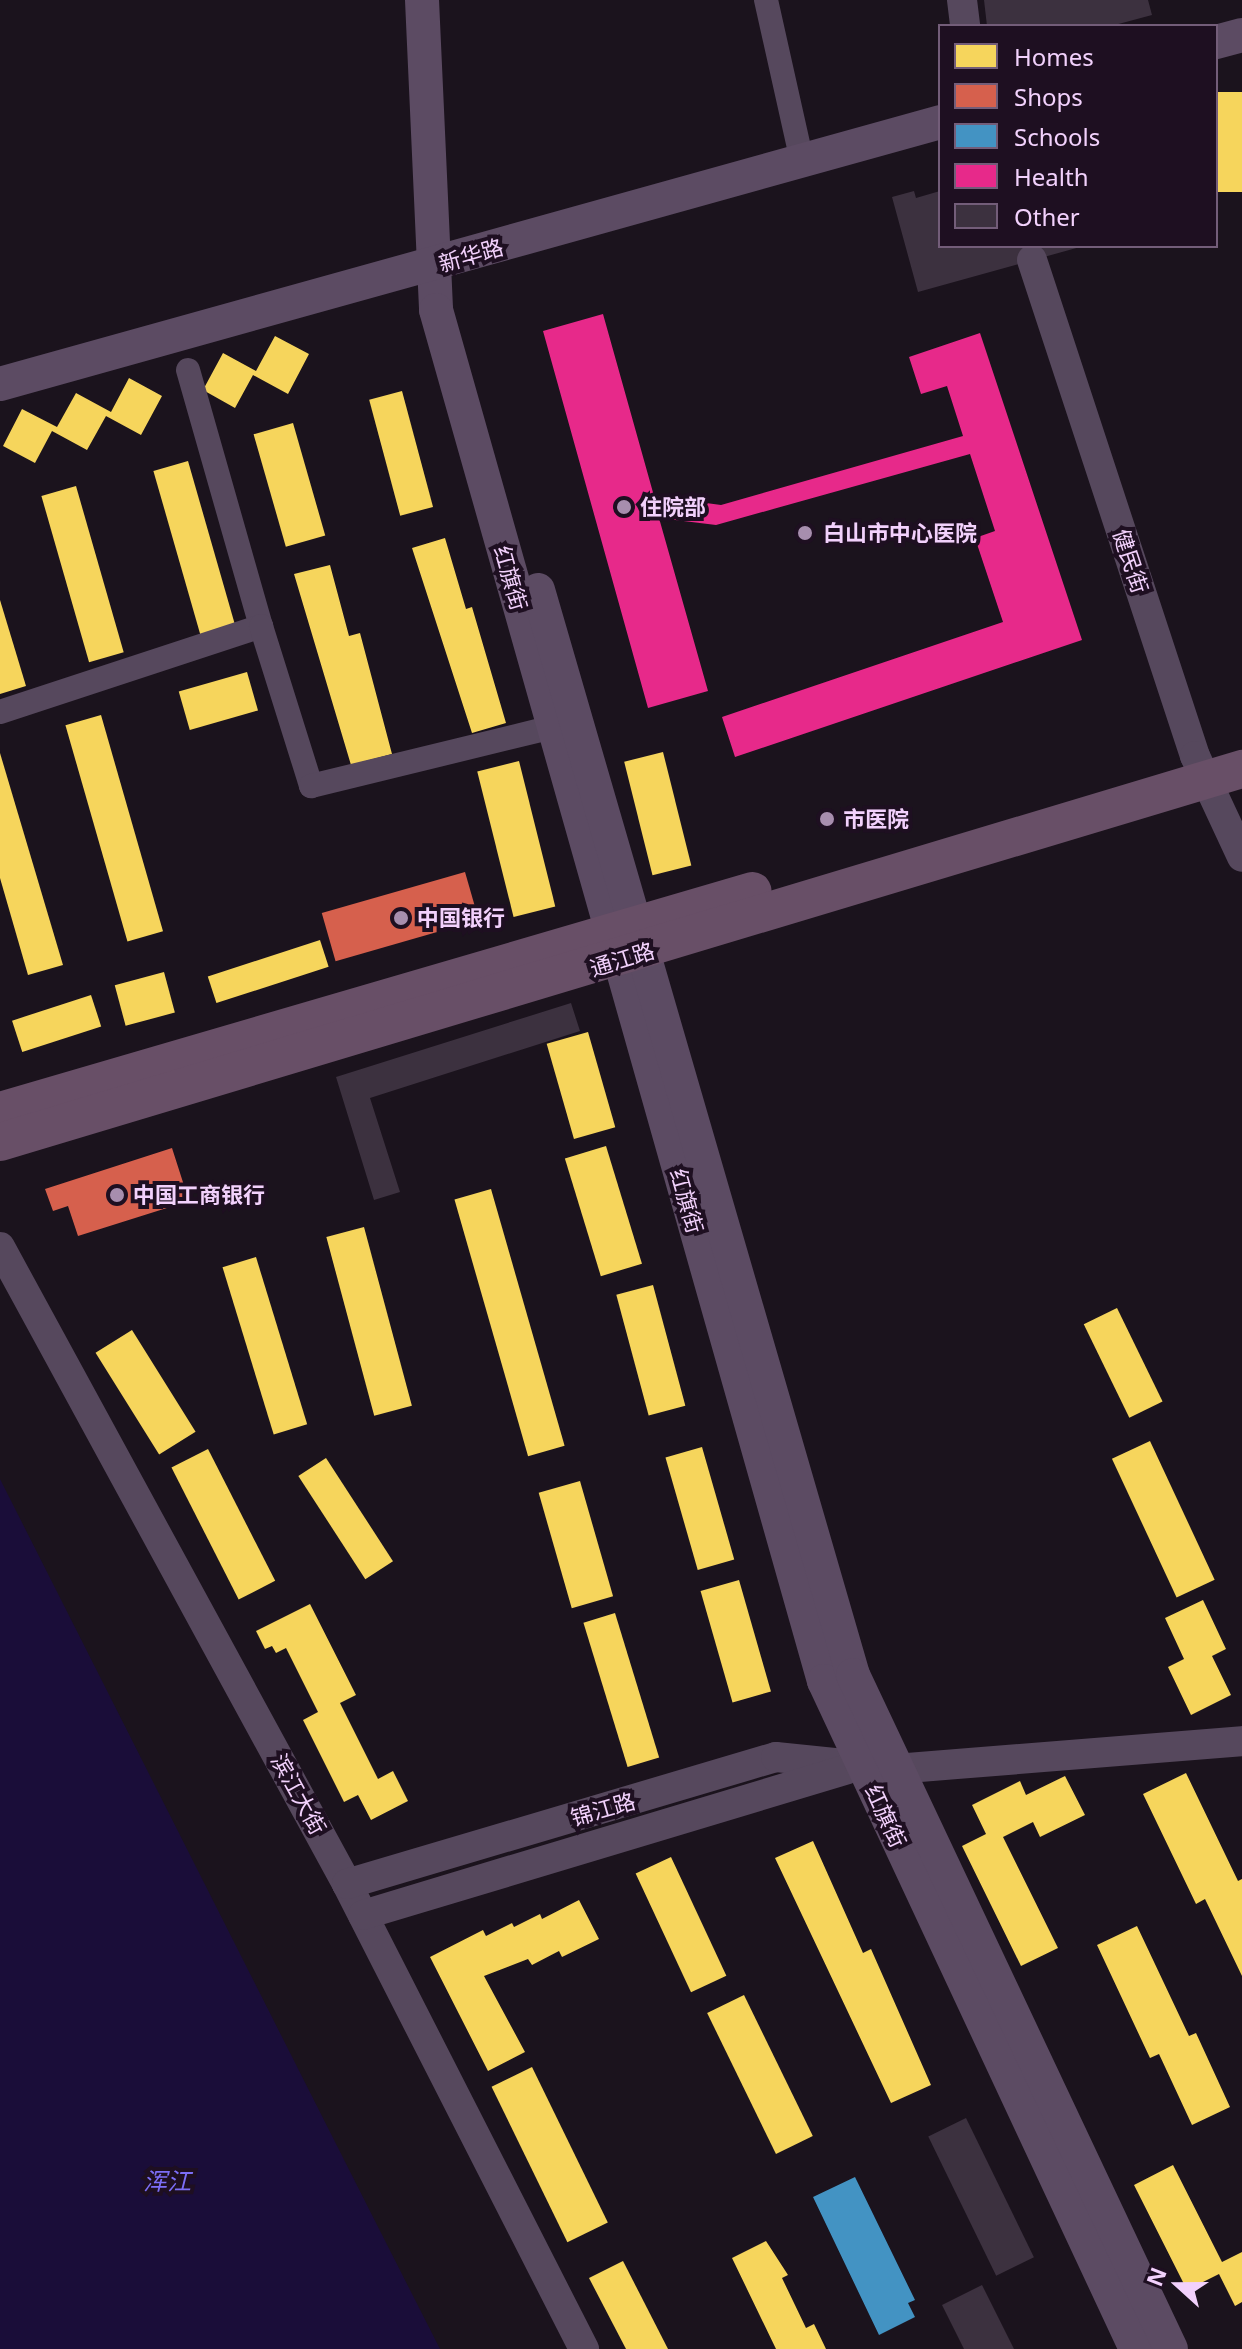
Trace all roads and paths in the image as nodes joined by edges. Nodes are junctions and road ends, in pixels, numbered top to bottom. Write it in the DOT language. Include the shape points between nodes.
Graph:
graph roads {
  1 [pos="422,0"];
  2 [pos="766,0"];
  3 [pos="962,0"];
  4 [pos="965,24"];
  5 [pos="1242,35"];
  6 [pos="1218,41"];
  7 [pos="938,123"];
  8 [pos="802,161"];
  9 [pos="1032,260"];
  10 [pos="435,265"];
  11 [pos="188,370"];
  12 [pos="0,384"];
  13 [pos="261,626"];
  14 [pos="0,712"];
  15 [pos="553,727"];
  16 [pos="1242,742"];
  17 [pos="1199,768"];
  18 [pos="1242,769"];
  19 [pos="1242,857"];
  20 [pos="627,943"];
  21 [pos="0,1111"];
  22 [pos="0,1142"];
  23 [pos="0,1247"];
  24 [pos="1242,1741"];
  25 [pos="861,1764"];
  26 [pos="895,1769"];
  27 [pos="347,1884"];
  28 [pos="363,1915"];
  29 [pos="584,2349"];
  30 [pos="1136,2349"];
  31 [pos="1171,2349"];
  1 -- 10 [label="main road, 红旗街"];
  2 -- 8 [label="street"];
  3 -- 4 [label="street"];
  5 -- 6 [label="main road"];
  7 -- 8 [label="main road, 新华路"];
  8 -- 10 [label="main road, 新华路"];
  9 -- 17 [label="street, 健民街"];
  10 -- 12 [label="main road, 新华路"];
  10 -- 15 [label="main road, 红旗街" via="436,310"];
  10 -- 20 [label="main road" via="455,300"];
  11 -- 13 [label="street"];
  13 -- 14 [label="street"];
  13 -- 15 [label="street" via="311,786"];
  15 -- 20 [label="main road, 红旗街"];
  16 -- 17 [label="main road, 通江路"];
  17 -- 18 [label="main road, 通江路"];
  17 -- 19 [label="street, 健民街"];
  17 -- 20 [label="main road, 通江路"];
  20 -- 21 [label="main road, 通江路"];
  20 -- 22 [label="main road, 通江路"];
  20 -- 25 [label="main road, 红旗街" via="824,1681"];
  20 -- 26 [label="main road" via="853,1675"];
  23 -- 27 [label="street, 滨江大街"];
  24 -- 26 [label="street, 锦江路"];
  25 -- 26 [label="street, 锦江路"];
  25 -- 27 [label="street, 锦江路" via="776,1757"];
  25 -- 28 [label="street, 锦江路"];
  25 -- 30 [label="main road, 红旗街"];
  26 -- 31 [label="main road"];
  27 -- 28 [label="street, 滨江大街"];
  28 -- 29 [label="street, 滨江大街"];
}
